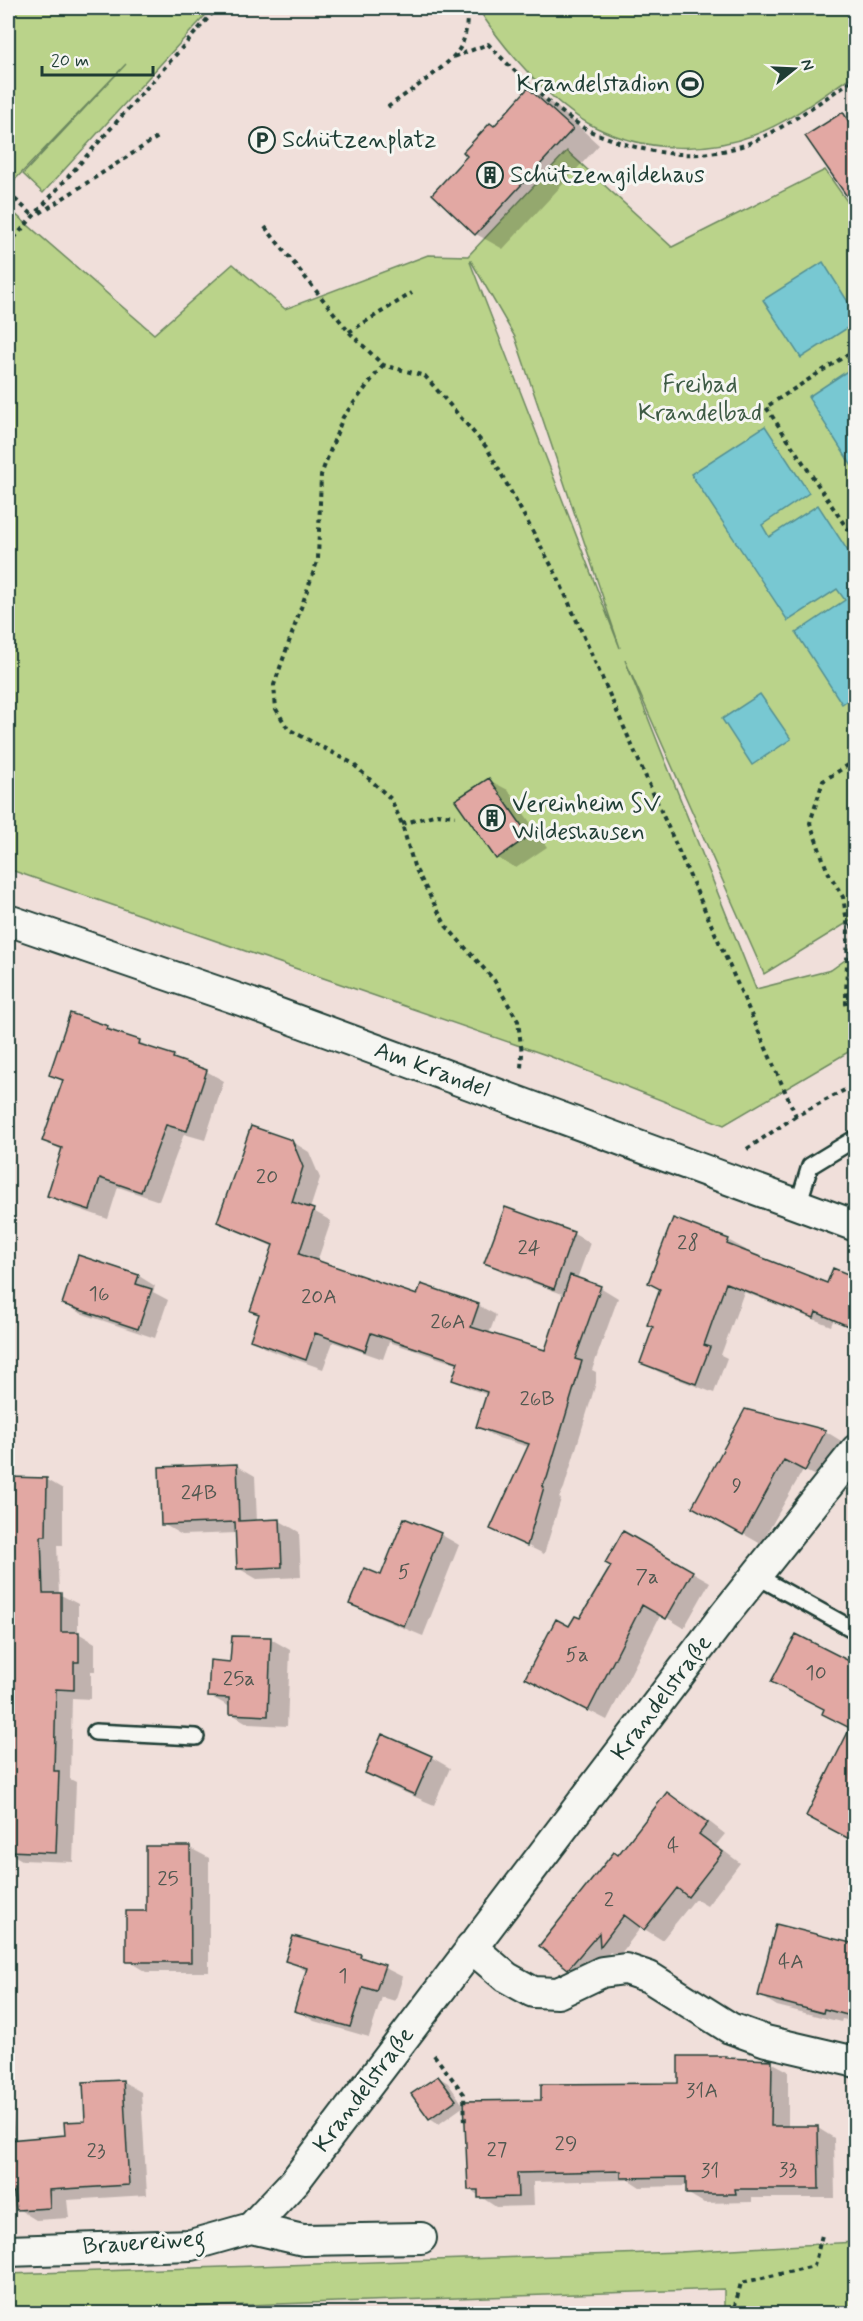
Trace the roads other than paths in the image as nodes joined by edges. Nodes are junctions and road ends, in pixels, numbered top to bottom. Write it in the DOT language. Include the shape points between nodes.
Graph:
graph roads {
  1 [pos="8,920"];
  2 [pos="855,1138"];
  3 [pos="798,1205"];
  4 [pos="855,1226"];
  5 [pos="855,1450"];
  6 [pos="755,1575"];
  7 [pos="855,1631"];
  8 [pos="95,1732"];
  9 [pos="196,1737"];
  10 [pos="471,1947"];
  11 [pos="855,2062"];
  12 [pos="251,2228"];
  13 [pos="421,2238"];
  14 [pos="8,2251"];
  1 -- 3 [label="street, Am Krandel" via="241,1000"];
  2 -- 3 [label="lane" via="810,1166"];
  3 -- 4 [label="street, Am Krandel"];
  5 -- 6 [label="street, Krandelstraße"];
  6 -- 7 [label="lane"];
  6 -- 10 [label="street, Krandelstraße"];
  8 -- 9 [label="lane"];
  10 -- 11 [label="street" via="506,1977 533,1992 558,1993 602,1972 626,1969 649,1977 730,2028 766,2041"];
  10 -- 12 [label="street, Krandelstraße" via="295,2181"];
  12 -- 13 [label="street, Brauereiweg" via="303,2240"];
  12 -- 14 [label="street, Brauereiweg" via="191,2245"];
}
